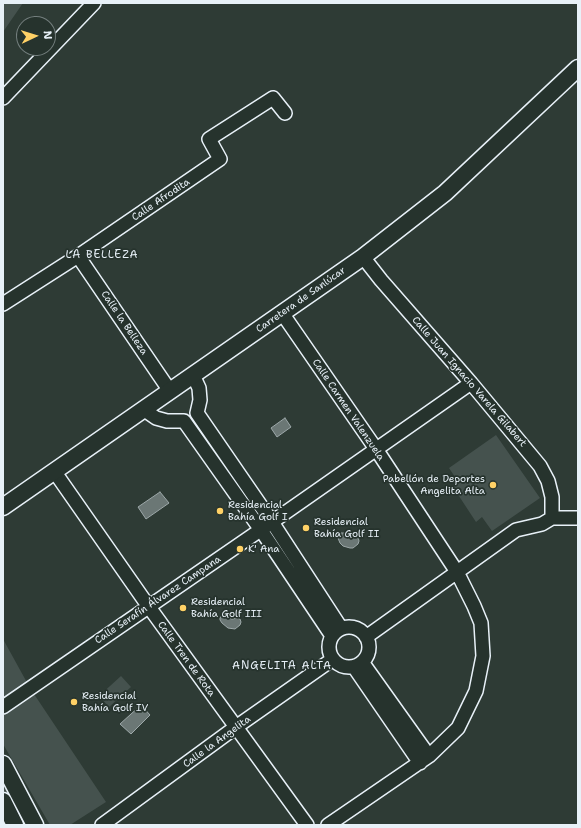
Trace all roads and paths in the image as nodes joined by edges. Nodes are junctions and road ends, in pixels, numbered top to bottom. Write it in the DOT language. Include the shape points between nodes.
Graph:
graph roads {
  1 [pos="94,3"];
  2 [pos="578,68"];
  3 [pos="3,98"];
  4 [pos="285,113"];
  5 [pos="78,256"];
  6 [pos="363,257"];
  7 [pos="3,304"];
  8 [pos="282,313"];
  9 [pos="193,375"];
  10 [pos="471,383"];
  11 [pos="170,391"];
  12 [pos="143,409"];
  13 [pos="196,413"];
  14 [pos="184,421"];
  15 [pos="376,450"];
  16 [pos="54,471"];
  17 [pos="3,507"];
  18 [pos="552,518"];
  19 [pos="578,518"];
  20 [pos="272,522"];
  21 [pos="261,530"];
  22 [pos="457,572"];
  23 [pos="149,607"];
  24 [pos="337,632"];
  25 [pos="366,637"];
  26 [pos="333,659"];
  27 [pos="358,665"];
  28 [pos="3,707"];
  29 [pos="236,727"];
  30 [pos="424,759"];
  31 [pos="3,764"];
  32 [pos="3,801"];
  33 [pos="3,822"];
  34 [pos="8,825"];
  35 [pos="15,825"];
  36 [pos="34,825"];
  37 [pos="102,825"];
  38 [pos="307,825"];
  39 [pos="328,825"];
  1 -- 3 [label="street"];
  2 -- 6 [label="main road, Carretera de Sanlúcar" via="445,193"];
  4 -- 5 [label="street, Calle Afrodita" via="273,98 209,140 220,159"];
  5 -- 7 [label="street, Calle Afrodita"];
  5 -- 11 [label="street, Calle la Belleza"];
  6 -- 8 [label="main road, Carretera de Sanlúcar"];
  6 -- 10 [label="street, Calle Juan Ignacio Varela Gilabert"];
  8 -- 9 [label="main road, Carretera de Sanlúcar"];
  8 -- 15 [label="street, Calle Carmen Valenzuela"];
  9 -- 11 [label="main road, Carretera de Sanlúcar"];
  9 -- 13 [label="street" via="199,388 200,400"];
  10 -- 15 [label="street, Calle Serafín Álvarez Campana"];
  10 -- 18 [label="street, Calle Juan Ignacio Varela Gilabert" via="540,466 552,497"];
  11 -- 12 [label="main road, Carretera de Sanlúcar"];
  12 -- 14 [label="street" via="156,418"];
  12 -- 16 [label="main road, Carretera de Sanlúcar"];
  13 -- 14 [label="street"];
  13 -- 20 [label="street"];
  14 -- 21 [label="street"];
  15 -- 20 [label="street, Calle Serafín Álvarez Campana"];
  15 -- 22 [label="street, Calle Carmen Valenzuela"];
  16 -- 17 [label="main road, Carretera de Sanlúcar"];
  16 -- 23 [label="street, Calle Tren de Rota"];
  18 -- 19 [label="street"];
  18 -- 22 [label="street" via="542,524 516,530"];
  20 -- 21 [label="street, Calle Serafín Álvarez Campana"];
  20 -- 24 [label="street"];
  21 -- 23 [label="street, Calle Serafín Álvarez Campana"];
  21 -- 24 [label="street"];
  22 -- 25 [label="street"];
  22 -- 30 [label="street, Calle Carmen Valenzuela" via="481,623 483,656 476,691 458,728"];
  23 -- 28 [label="street, Calle Serafín Álvarez Campana"];
  23 -- 29 [label="street, Calle Tren de Rota"];
  24 -- 25 [label="street" via="350,627 360,630"];
  24 -- 26 [label="street" via="329,644 329,652"];
  25 -- 27 [label="street" via="368,652"];
  26 -- 27 [label="street" via="345,667"];
  26 -- 29 [label="street, Calle la Angelita"];
  27 -- 30 [label="street"];
  29 -- 37 [label="street, Calle la Angelita"];
  29 -- 38 [label="street, Calle Tren de Rota"];
  30 -- 39 [label="street, Calle Carmen Valenzuela"];
  31 -- 36 [label="main road"];
  32 -- 35 [label="main road"];
  33 -- 34 [label="street"];
}
